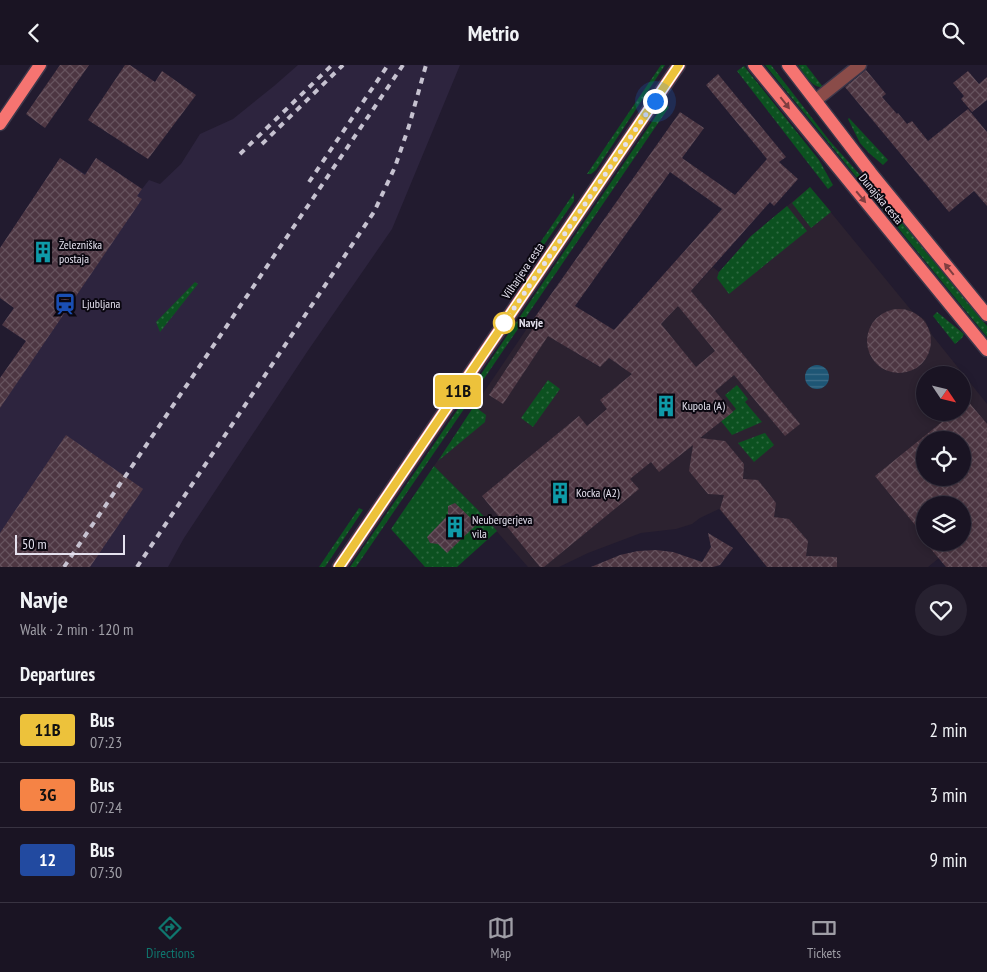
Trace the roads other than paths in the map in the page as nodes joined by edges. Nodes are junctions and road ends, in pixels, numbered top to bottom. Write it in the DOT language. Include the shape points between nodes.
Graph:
graph roads {
  1 [pos="40,65"];
  2 [pos="679,65"];
  3 [pos="754,65"];
  4 [pos="788,65"];
  5 [pos="860,65"];
  6 [pos="816,100"];
  7 [pos="0,124"];
  8 [pos="987,315"];
  9 [pos="987,350"];
  10 [pos="338,567"];
  1 -- 7 [label="main road"];
  2 -- 10 [label="main road, Vilharjeva cesta"];
  3 -- 9 [label="main road, Dunajska cesta, one-way"];
  4 -- 6 [label="main road, Dunajska cesta"];
  5 -- 6 [label="street"];
  8 -- 6 [label="main road, Dunajska cesta, one-way"];
}
